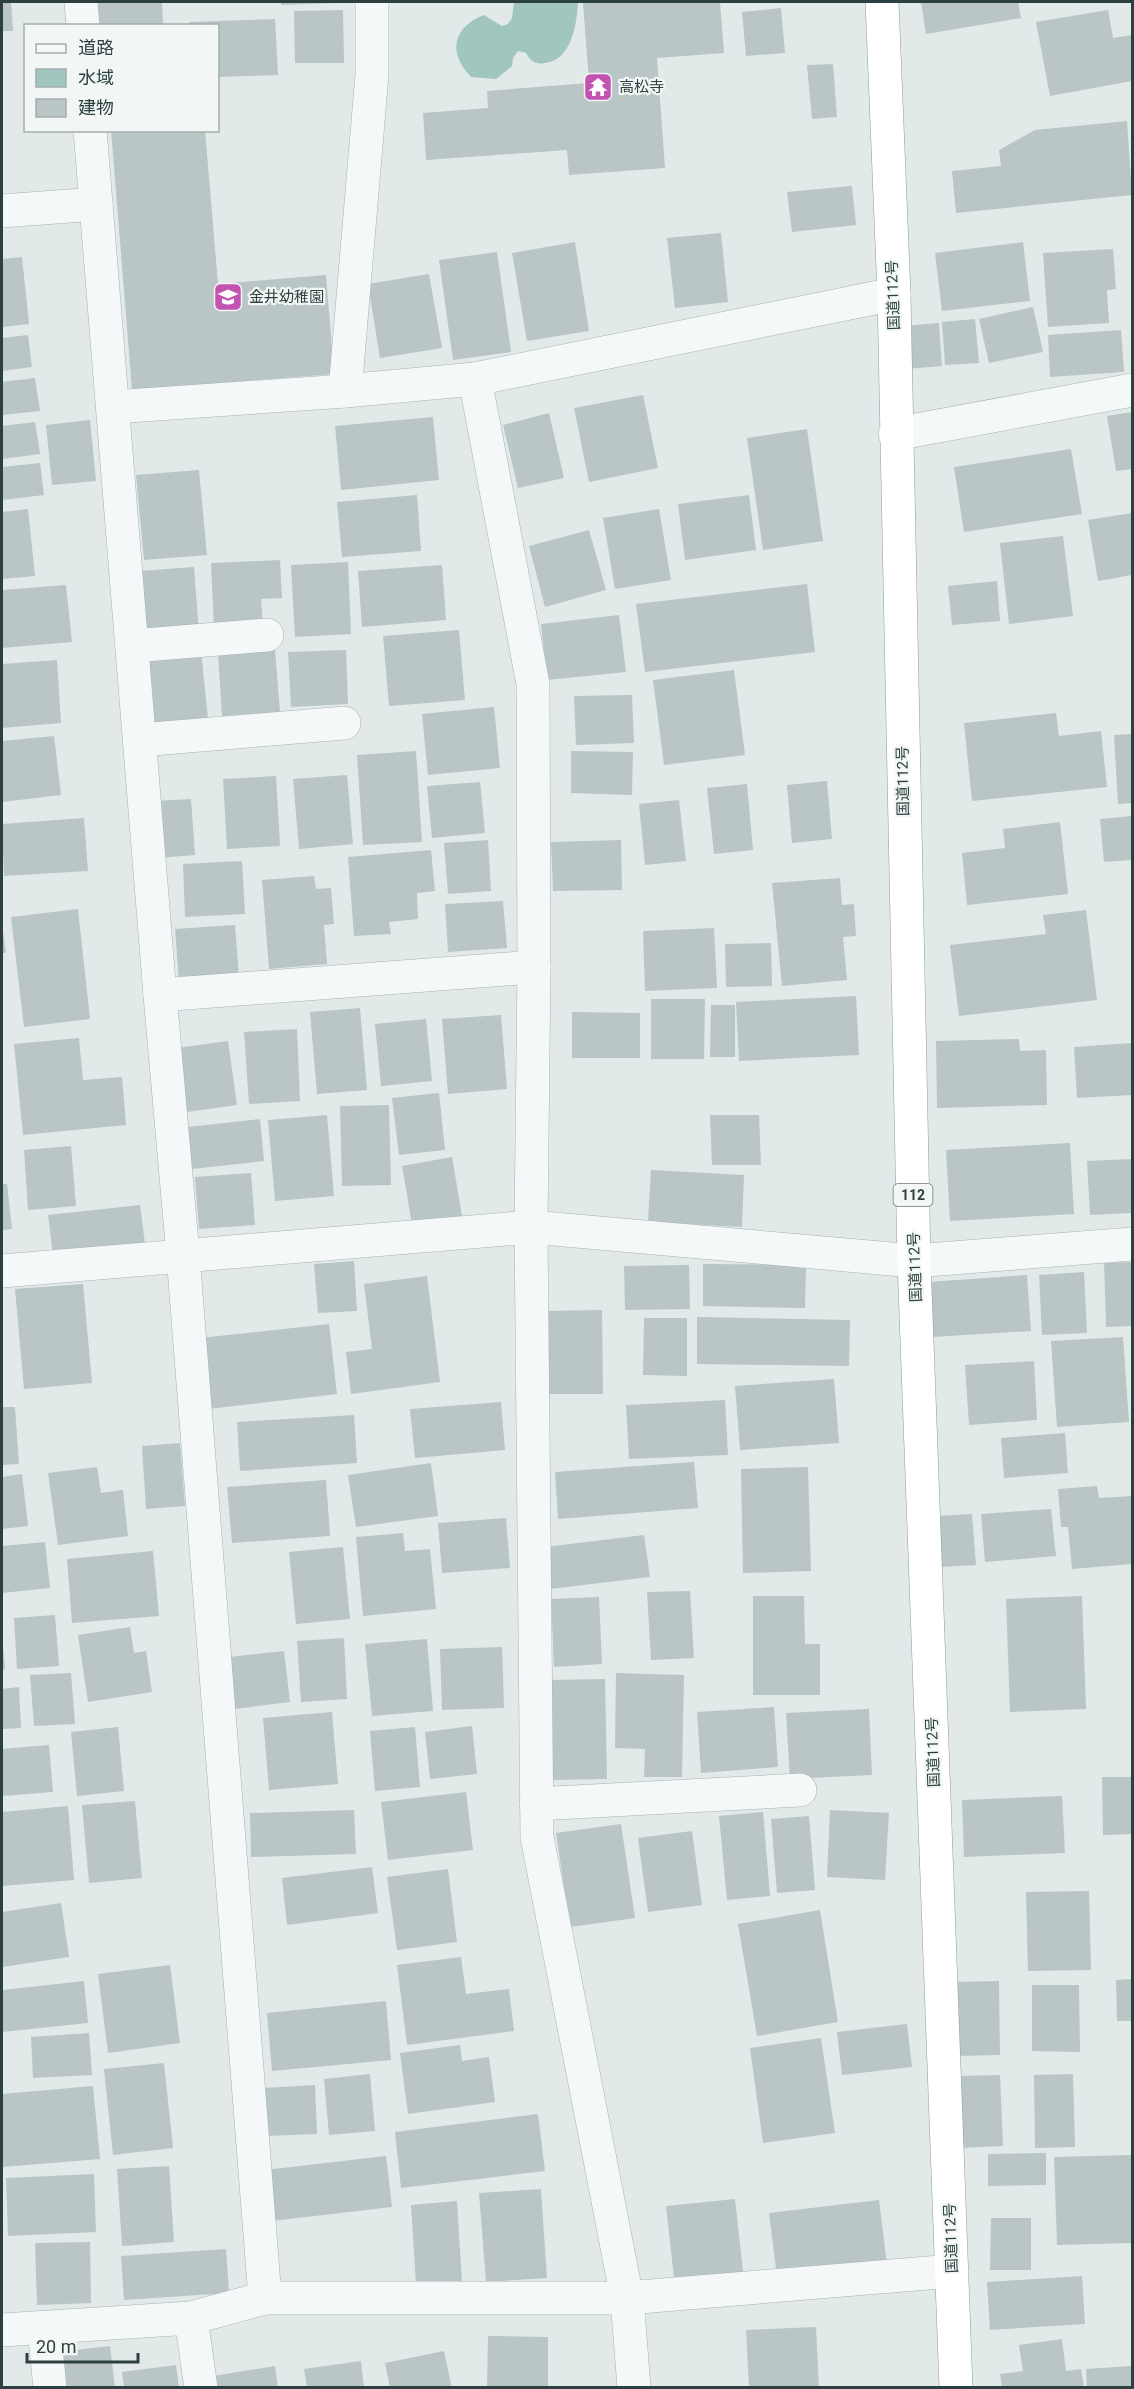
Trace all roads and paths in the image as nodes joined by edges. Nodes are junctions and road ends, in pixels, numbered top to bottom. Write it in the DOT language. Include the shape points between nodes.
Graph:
graph roads {
  1 [pos="81,2"];
  2 [pos="372,2"];
  3 [pos="882,2"];
  4 [pos="82,24"];
  5 [pos="90,132"];
  6 [pos="96,204"];
  7 [pos="2,211"];
  8 [pos="894,294"];
  9 [pos="475,379"];
  10 [pos="1132,390"];
  11 [pos="345,391"];
  12 [pos="113,407"];
  13 [pos="896,434"];
  14 [pos="267,635"];
  15 [pos="132,646"];
  16 [pos="344,723"];
  17 [pos="140,740"];
  18 [pos="534,968"];
  19 [pos="160,995"];
  20 [pos="531,1227"];
  21 [pos="1132,1244"];
  22 [pos="183,1255"];
  23 [pos="914,1261"];
  24 [pos="2,1271"];
  25 [pos="800,1790"];
  26 [pos="536,1804"];
  27 [pos="952,2271"];
  28 [pos="265,2298"];
  29 [pos="627,2298"];
  30 [pos="191,2318"];
  31 [pos="44,2328"];
  32 [pos="2,2330"];
  33 [pos="50,2388"];
  34 [pos="201,2388"];
  35 [pos="634,2388"];
  36 [pos="956,2388"];
  1 -- 4 [label="street"];
  2 -- 11 [label="street" via="372,75"];
  3 -- 8 [label="highway, 国道112号 / 112"];
  5 -- 6 [label="street"];
  6 -- 7 [label="street"];
  6 -- 12 [label="street"];
  8 -- 9 [label="street"];
  8 -- 13 [label="highway, 国道112号 / 112"];
  9 -- 11 [label="street"];
  9 -- 18 [label="street" via="533,684"];
  10 -- 13 [label="street"];
  11 -- 12 [label="street"];
  12 -- 15 [label="street"];
  13 -- 23 [label="highway, 国道112号 / 112"];
  14 -- 15 [label="street"];
  15 -- 17 [label="street"];
  16 -- 17 [label="street"];
  17 -- 19 [label="street"];
  18 -- 19 [label="street"];
  18 -- 20 [label="street"];
  19 -- 22 [label="street"];
  20 -- 22 [label="street"];
  20 -- 23 [label="street"];
  20 -- 26 [label="street"];
  21 -- 23 [label="street"];
  22 -- 24 [label="street"];
  22 -- 28 [label="street"];
  23 -- 27 [label="highway, 国道112号 / 112"];
  25 -- 26 [label="street"];
  26 -- 29 [label="street" via="537,1837"];
  27 -- 29 [label="street"];
  27 -- 36 [label="highway, 国道112号 / 112"];
  28 -- 29 [label="street"];
  28 -- 30 [label="street"];
  29 -- 35 [label="street"];
  30 -- 31 [label="street"];
  30 -- 34 [label="street"];
  31 -- 32 [label="street"];
  31 -- 33 [label="street"];
}
